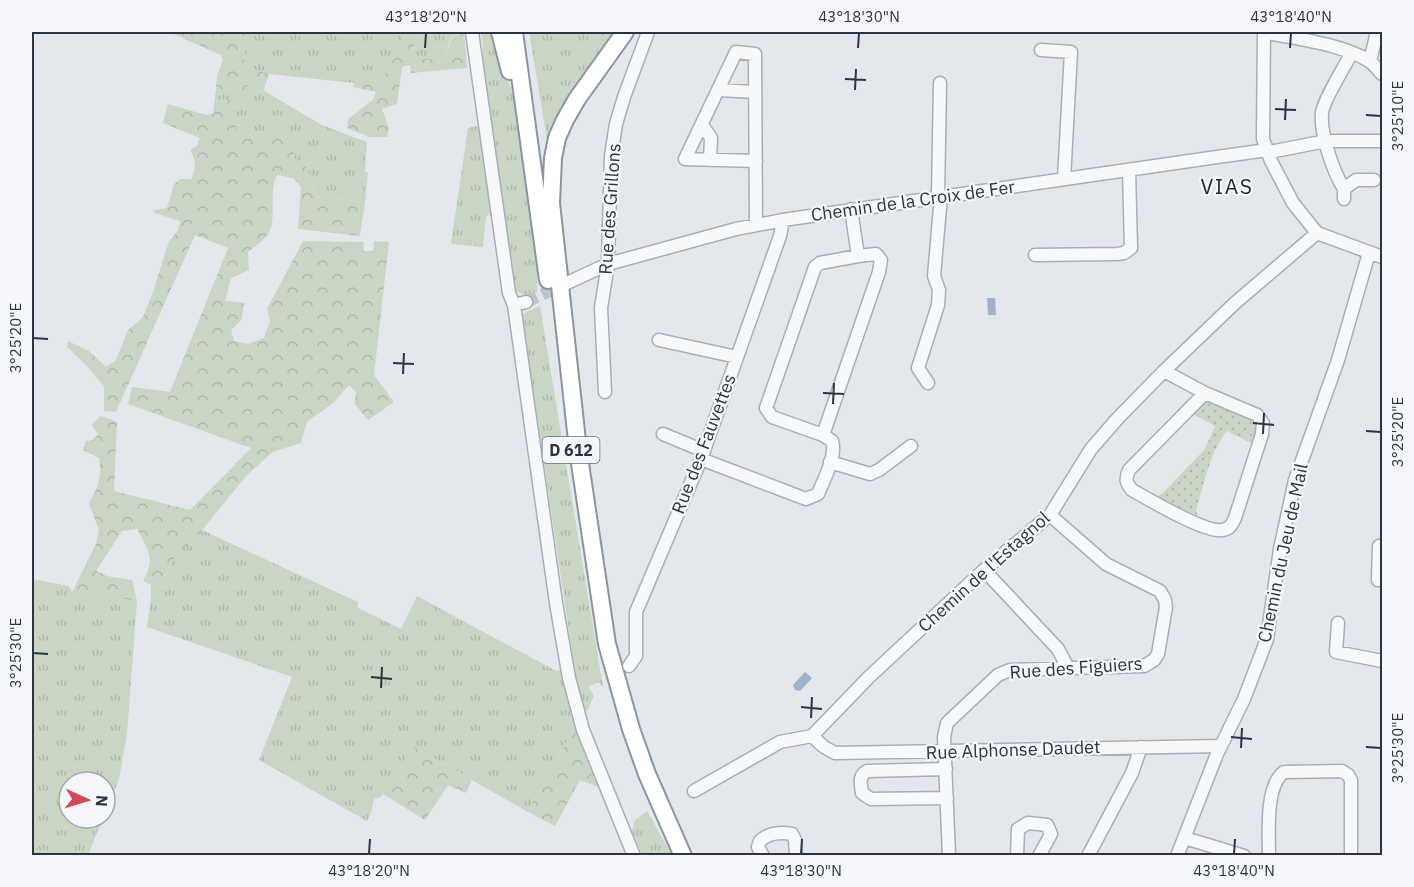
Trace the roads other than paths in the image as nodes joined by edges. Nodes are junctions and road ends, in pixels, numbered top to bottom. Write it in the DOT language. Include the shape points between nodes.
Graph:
graph roads {
  1 [pos="472,32"];
  2 [pos="500,32"];
  3 [pos="514,32"];
  4 [pos="520,32"];
  5 [pos="625,32"];
  6 [pos="648,32"];
  7 [pos="1264,32"];
  8 [pos="1331,32"];
  9 [pos="1377,32"];
  10 [pos="1326,45"];
  11 [pos="1041,50"];
  12 [pos="1351,54"];
  13 [pos="1370,61"];
  14 [pos="1383,74"];
  15 [pos="940,83"];
  16 [pos="718,90"];
  17 [pos="755,92"];
  18 [pos="702,125"];
  19 [pos="1326,141"];
  20 [pos="1383,141"];
  21 [pos="529,151"];
  22 [pos="1268,151"];
  23 [pos="711,160"];
  24 [pos="756,161"];
  25 [pos="1129,171"];
  26 [pos="1064,179"];
  27 [pos="1374,180"];
  28 [pos="939,196"];
  29 [pos="851,209"];
  30 [pos="783,220"];
  31 [pos="756,225"];
  32 [pos="1317,232"];
  33 [pos="1369,253"];
  34 [pos="1035,255"];
  35 [pos="858,256"];
  36 [pos="1383,257"];
  37 [pos="608,264"];
  38 [pos="567,283"];
  39 [pos="561,302"];
  40 [pos="659,340"];
  41 [pos="737,357"];
  42 [pos="1164,371"];
  43 [pos="928,383"];
  44 [pos="605,392"];
  45 [pos="1205,393"];
  46 [pos="663,434"];
  47 [pos="823,435"];
  48 [pos="911,446"];
  49 [pos="703,455"];
  50 [pos="830,462"];
  51 [pos="1050,515"];
  52 [pos="1383,546"];
  53 [pos="984,570"];
  54 [pos="1383,580"];
  55 [pos="1338,623"];
  56 [pos="1383,661"];
  57 [pos="629,666"];
  58 [pos="1068,668"];
  59 [pos="813,736"];
  60 [pos="1220,746"];
  61 [pos="1141,747"];
  62 [pos="946,752"];
  63 [pos="946,769"];
  64 [pos="694,791"];
  65 [pos="947,798"];
  66 [pos="1185,838"];
  67 [pos="634,855"];
  68 [pos="677,855"];
  69 [pos="683,855"];
  70 [pos="763,855"];
  71 [pos="796,855"];
  72 [pos="949,855"];
  73 [pos="1017,855"];
  74 [pos="1039,855"];
  75 [pos="1088,855"];
  76 [pos="1177,855"];
  77 [pos="1244,855"];
  78 [pos="1269,855"];
  79 [pos="1351,855"];
  1 -- 67 [label="street" via="509,293 520,303 549,558 569,678 584,730"];
  2 -- 21 [label="highway"];
  3 -- 21 [label="highway, D 612"];
  4 -- 39 [label="highway, D 612"];
  5 -- 39 [label="highway" via="577,99 557,138 551,203"];
  6 -- 37 [label="street, Rue des Grillons" via="616,124"];
  7 -- 10 [label="street"];
  7 -- 22 [label="street" via="1262,122"];
  8 -- 10 [label="street"];
  9 -- 13 [label="street"];
  10 -- 12 [label="street"];
  11 -- 26 [label="street" via="1071,52"];
  12 -- 13 [label="street"];
  12 -- 19 [label="street" via="1322,111"];
  13 -- 14 [label="street"];
  15 -- 28 [label="street"];
  16 -- 17 [label="street"];
  16 -- 17 [label="street" via="736,52 755,54"];
  16 -- 18 [label="street"];
  17 -- 24 [label="street"];
  18 -- 23 [label="street" via="711,138"];
  18 -- 23 [label="street" via="686,159"];
  19 -- 20 [label="street, Chemin de la Croix de Fer"];
  19 -- 22 [label="street, Chemin de la Croix de Fer"];
  19 -- 27 [label="street" via="1344,194 1356,180"];
  21 -- 68 [label="highway, D 612" via="601,645 624,730"];
  22 -- 25 [label="street, Chemin de la Croix de Fer"];
  22 -- 32 [label="street" via="1293,203"];
  23 -- 24 [label="street"];
  24 -- 31 [label="street"];
  25 -- 26 [label="street, Chemin de la Croix de Fer"];
  25 -- 34 [label="street" via="1131,248 1117,254"];
  26 -- 28 [label="street, Chemin de la Croix de Fer"];
  28 -- 29 [label="street, Chemin de la Croix de Fer"];
  28 -- 43 [label="street" via="934,276 938,305 918,368"];
  29 -- 30 [label="street, Chemin de la Croix de Fer"];
  29 -- 35 [label="street"];
  30 -- 31 [label="street, Chemin de la Croix de Fer"];
  30 -- 41 [label="street, Rue des Fauvettes"];
  31 -- 37 [label="street, Chemin de la Croix de Fer"];
  32 -- 33 [label="street"];
  32 -- 42 [label="street, Chemin de l'Estagnol"];
  33 -- 36 [label="street"];
  33 -- 60 [label="street, Chemin du Jeu de Mail" via="1338,360 1295,480 1267,639 1244,699"];
  35 -- 47 [label="street" via="876,254 881,260 879,272"];
  35 -- 47 [label="street" via="820,262 815,267 766,408 772,417"];
  37 -- 38 [label="street, Chemin de la Croix de Fer"];
  37 -- 44 [label="street, Rue des Grillons" via="601,308"];
  39 -- 69 [label="highway, D 612" via="607,644 634,740"];
  40 -- 41 [label="street"];
  41 -- 49 [label="street, Rue des Fauvettes"];
  42 -- 45 [label="street"];
  42 -- 51 [label="street, Chemin de l'Estagnol" via="1091,449"];
  45 -- 45 [label="street" via="1257,416 1263,423 1235,518 1223,530 1209,530 1132,490 1126,477"];
  46 -- 49 [label="street"];
  47 -- 50 [label="street" via="834,445"];
  48 -- 50 [label="street" via="870,474"];
  49 -- 50 [label="street" via="807,499 818,494"];
  49 -- 57 [label="street, Rue des Fauvettes" via="636,612 636,656"];
  51 -- 53 [label="street, Chemin de l'Estagnol"];
  51 -- 58 [label="street, Rue des Figuiers" via="1107,564 1160,591 1165,600 1154,660 1144,666"];
  52 -- 54 [label="street" via="1378,546 1378,580"];
  53 -- 58 [label="street" via="1058,649"];
  53 -- 59 [label="street, Chemin de l'Estagnol" via="869,677"];
  55 -- 56 [label="street" via="1336,652"];
  58 -- 62 [label="street, Rue des Figuiers" via="1010,670 998,675 947,723"];
  59 -- 62 [label="street, Rue Alphonse Daudet" via="835,753"];
  59 -- 64 [label="street" via="780,742"];
  60 -- 61 [label="street, Rue Alphonse Daudet"];
  60 -- 66 [label="street, Chemin du Jeu de Mail"];
  61 -- 62 [label="street, Rue Alphonse Daudet"];
  61 -- 75 [label="street" via="1132,773"];
  62 -- 63 [label="street, Rue des Figuiers"];
  63 -- 65 [label="street, Rue des Figuiers"];
  63 -- 65 [label="street" via="867,771 860,780 862,793 871,800"];
  65 -- 72 [label="street, Rue des Figuiers"];
  66 -- 76 [label="street, Chemin du Jeu de Mail"];
  66 -- 77 [label="street"];
  70 -- 71 [label="street" via="758,847 760,841 771,834 785,833 792,834"];
  73 -- 74 [label="street" via="1018,829 1028,823 1047,825 1051,834"];
  78 -- 79 [label="street" via="1271,801 1278,776 1284,772 1341,771 1352,780"];
}
